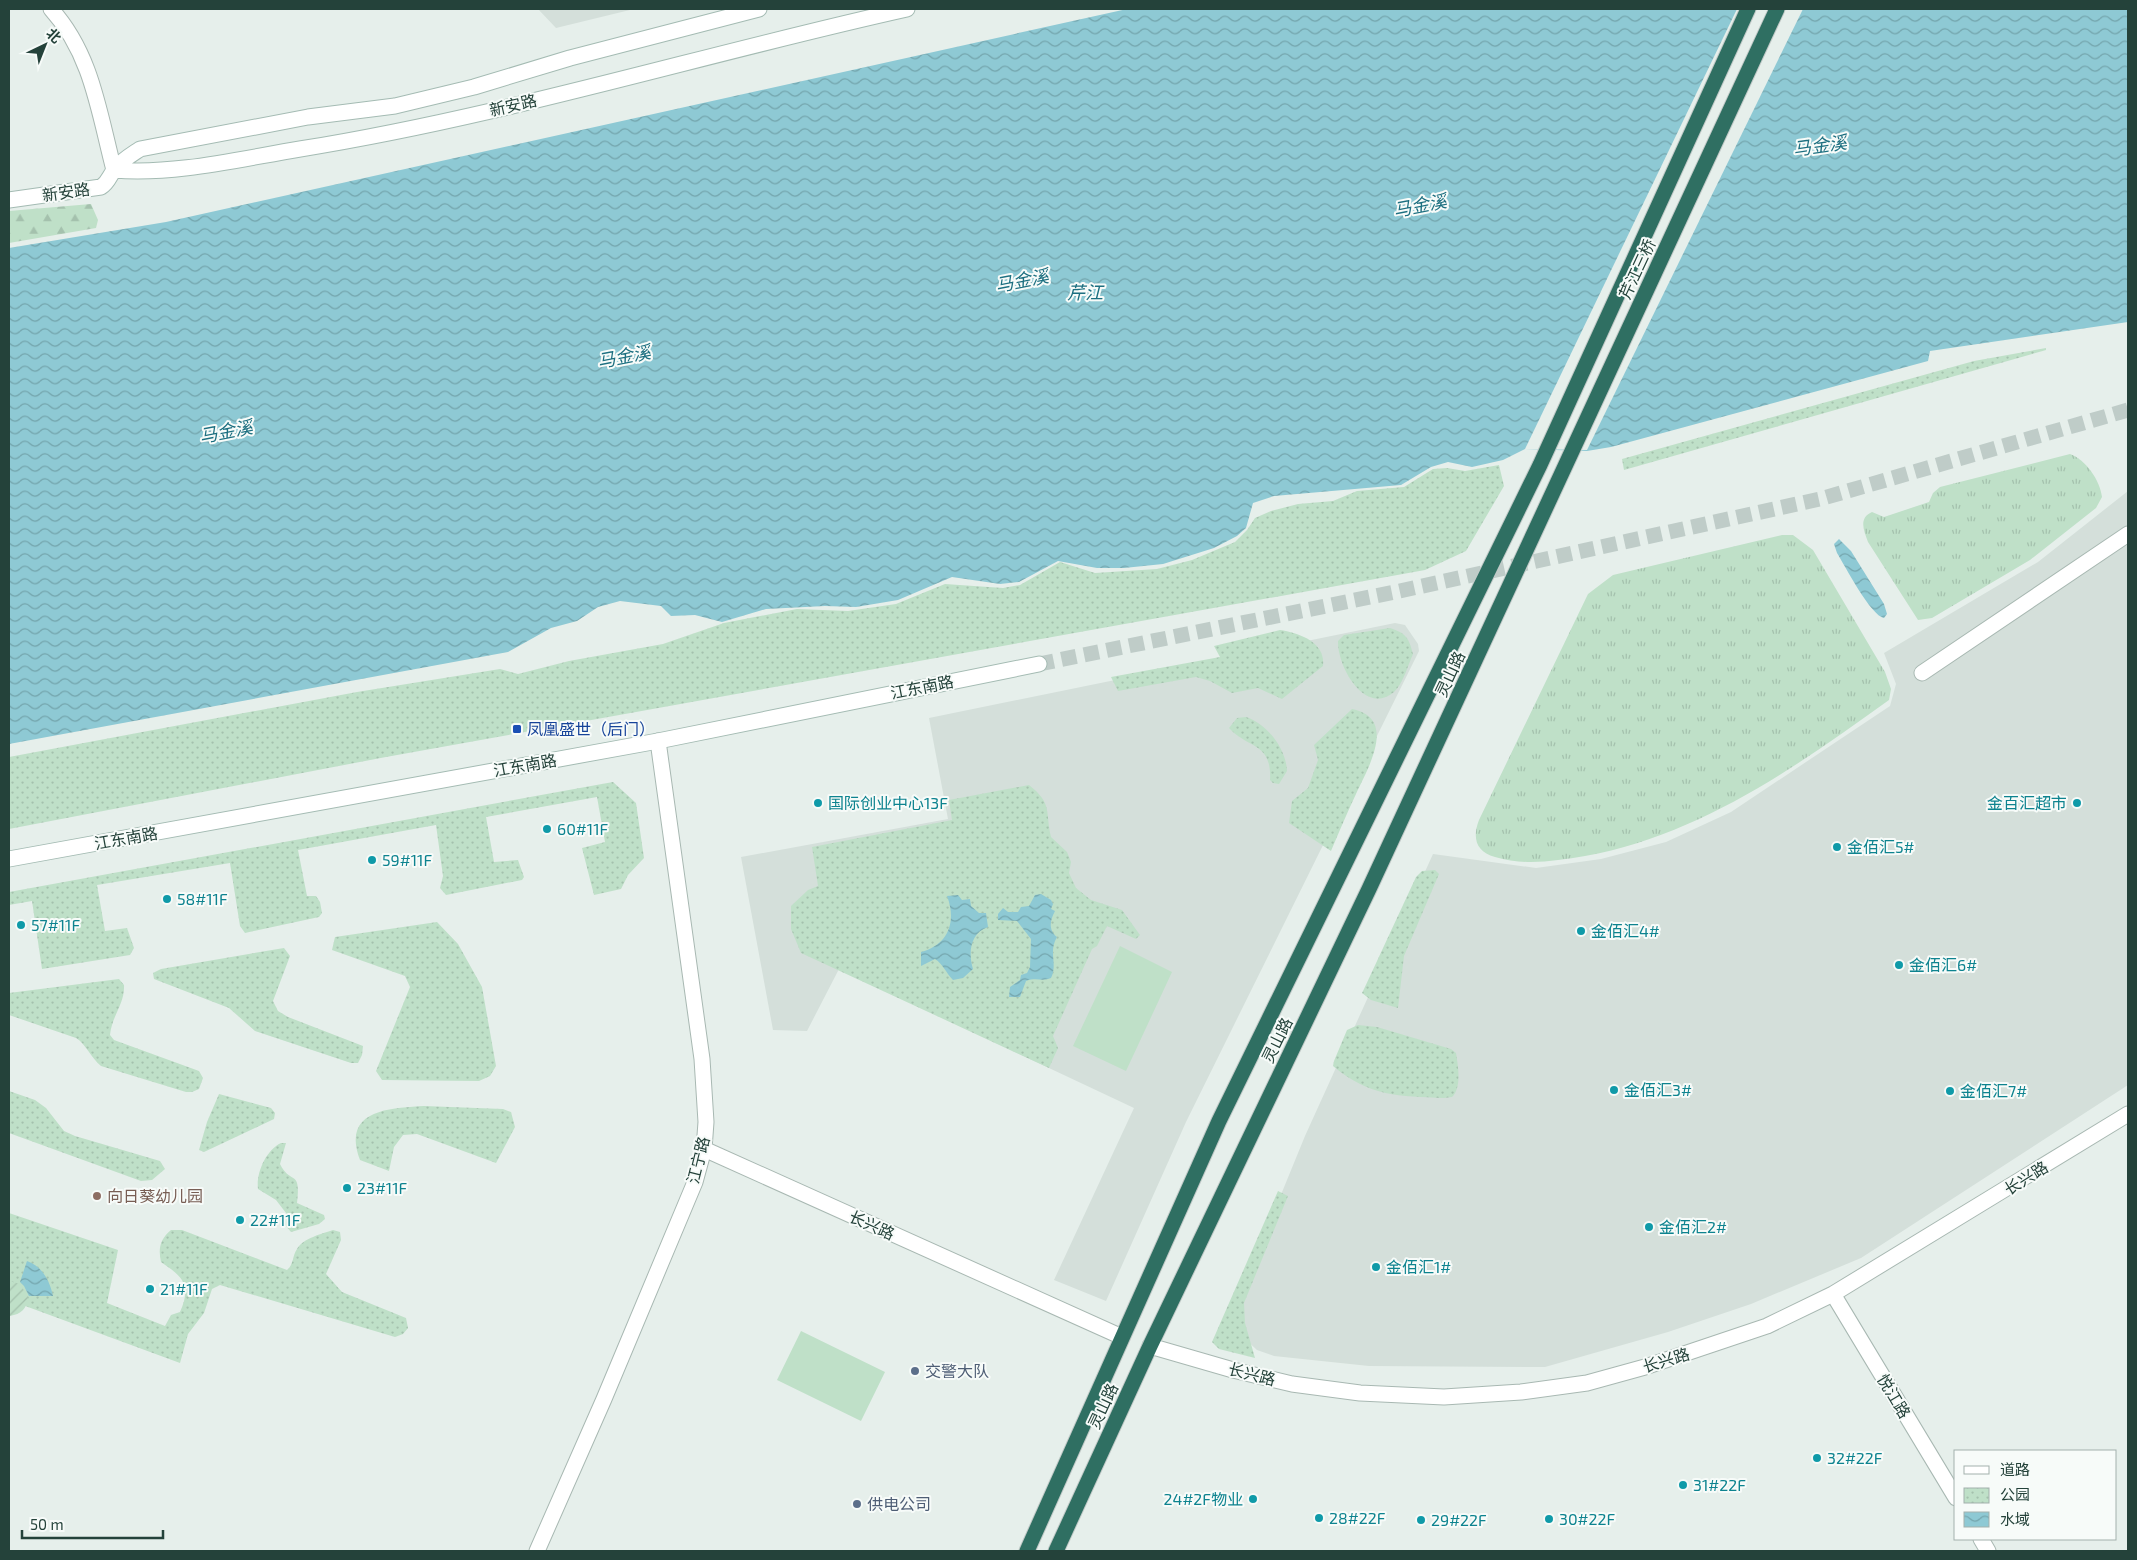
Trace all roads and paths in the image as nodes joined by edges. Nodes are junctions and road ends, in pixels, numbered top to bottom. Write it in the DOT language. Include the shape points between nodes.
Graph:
graph roads {
  1 [pos="50,9"];
  2 [pos="759,9"];
  3 [pos="907,9"];
  4 [pos="1748,9"];
  5 [pos="1777,9"];
  6 [pos="114,170"];
  7 [pos="9,200"];
  8 [pos="2128,534"];
  9 [pos="1530,544"];
  10 [pos="1040,664"];
  11 [pos="1922,673"];
  12 [pos="658,741"];
  13 [pos="9,859"];
  14 [pos="2128,1114"];
  15 [pos="704,1150"];
  16 [pos="1833,1294"];
  17 [pos="1122,1337"];
  18 [pos="1150,1346"];
  19 [pos="1954,1495"];
  20 [pos="1982,1540"];
  21 [pos="536,1551"];
  22 [pos="1027,1551"];
  23 [pos="1056,1551"];
  24 [pos="1988,1551"];
  1 -- 6 [label="street" via="71,33 85,60"];
  2 -- 6 [label="street, 新安路" via="403,104 308,117 140,149"];
  3 -- 6 [label="street, 新安路" via="371,138 200,165 141,172"];
  4 -- 17 [label="highway, 灵山路" via="1540,465 1219,1121"];
  5 -- 9 [label="highway, 芹江三桥"];
  6 -- 7 [label="street, 新安路" via="108,183 101,187"];
  8 -- 11 [label="street"];
  9 -- 18 [label="highway, 灵山路"];
  10 -- 12 [label="street, 江东南路"];
  12 -- 13 [label="street, 江东南路"];
  12 -- 15 [label="street, 江宁路" via="702,1059 706,1122"];
  14 -- 16 [label="street, 长兴路"];
  15 -- 17 [label="street, 长兴路"];
  15 -- 21 [label="street, 江宁路" via="695,1182 616,1372"];
  16 -- 18 [label="street, 长兴路" via="1766,1326 1645,1366 1587,1383 1521,1392 1444,1397 1360,1393 1292,1384"];
  16 -- 19 [label="street, 悦江路"];
  17 -- 22 [label="highway, 灵山路"];
  18 -- 23 [label="highway, 灵山路"];
  20 -- 24 [label="street"];
}
